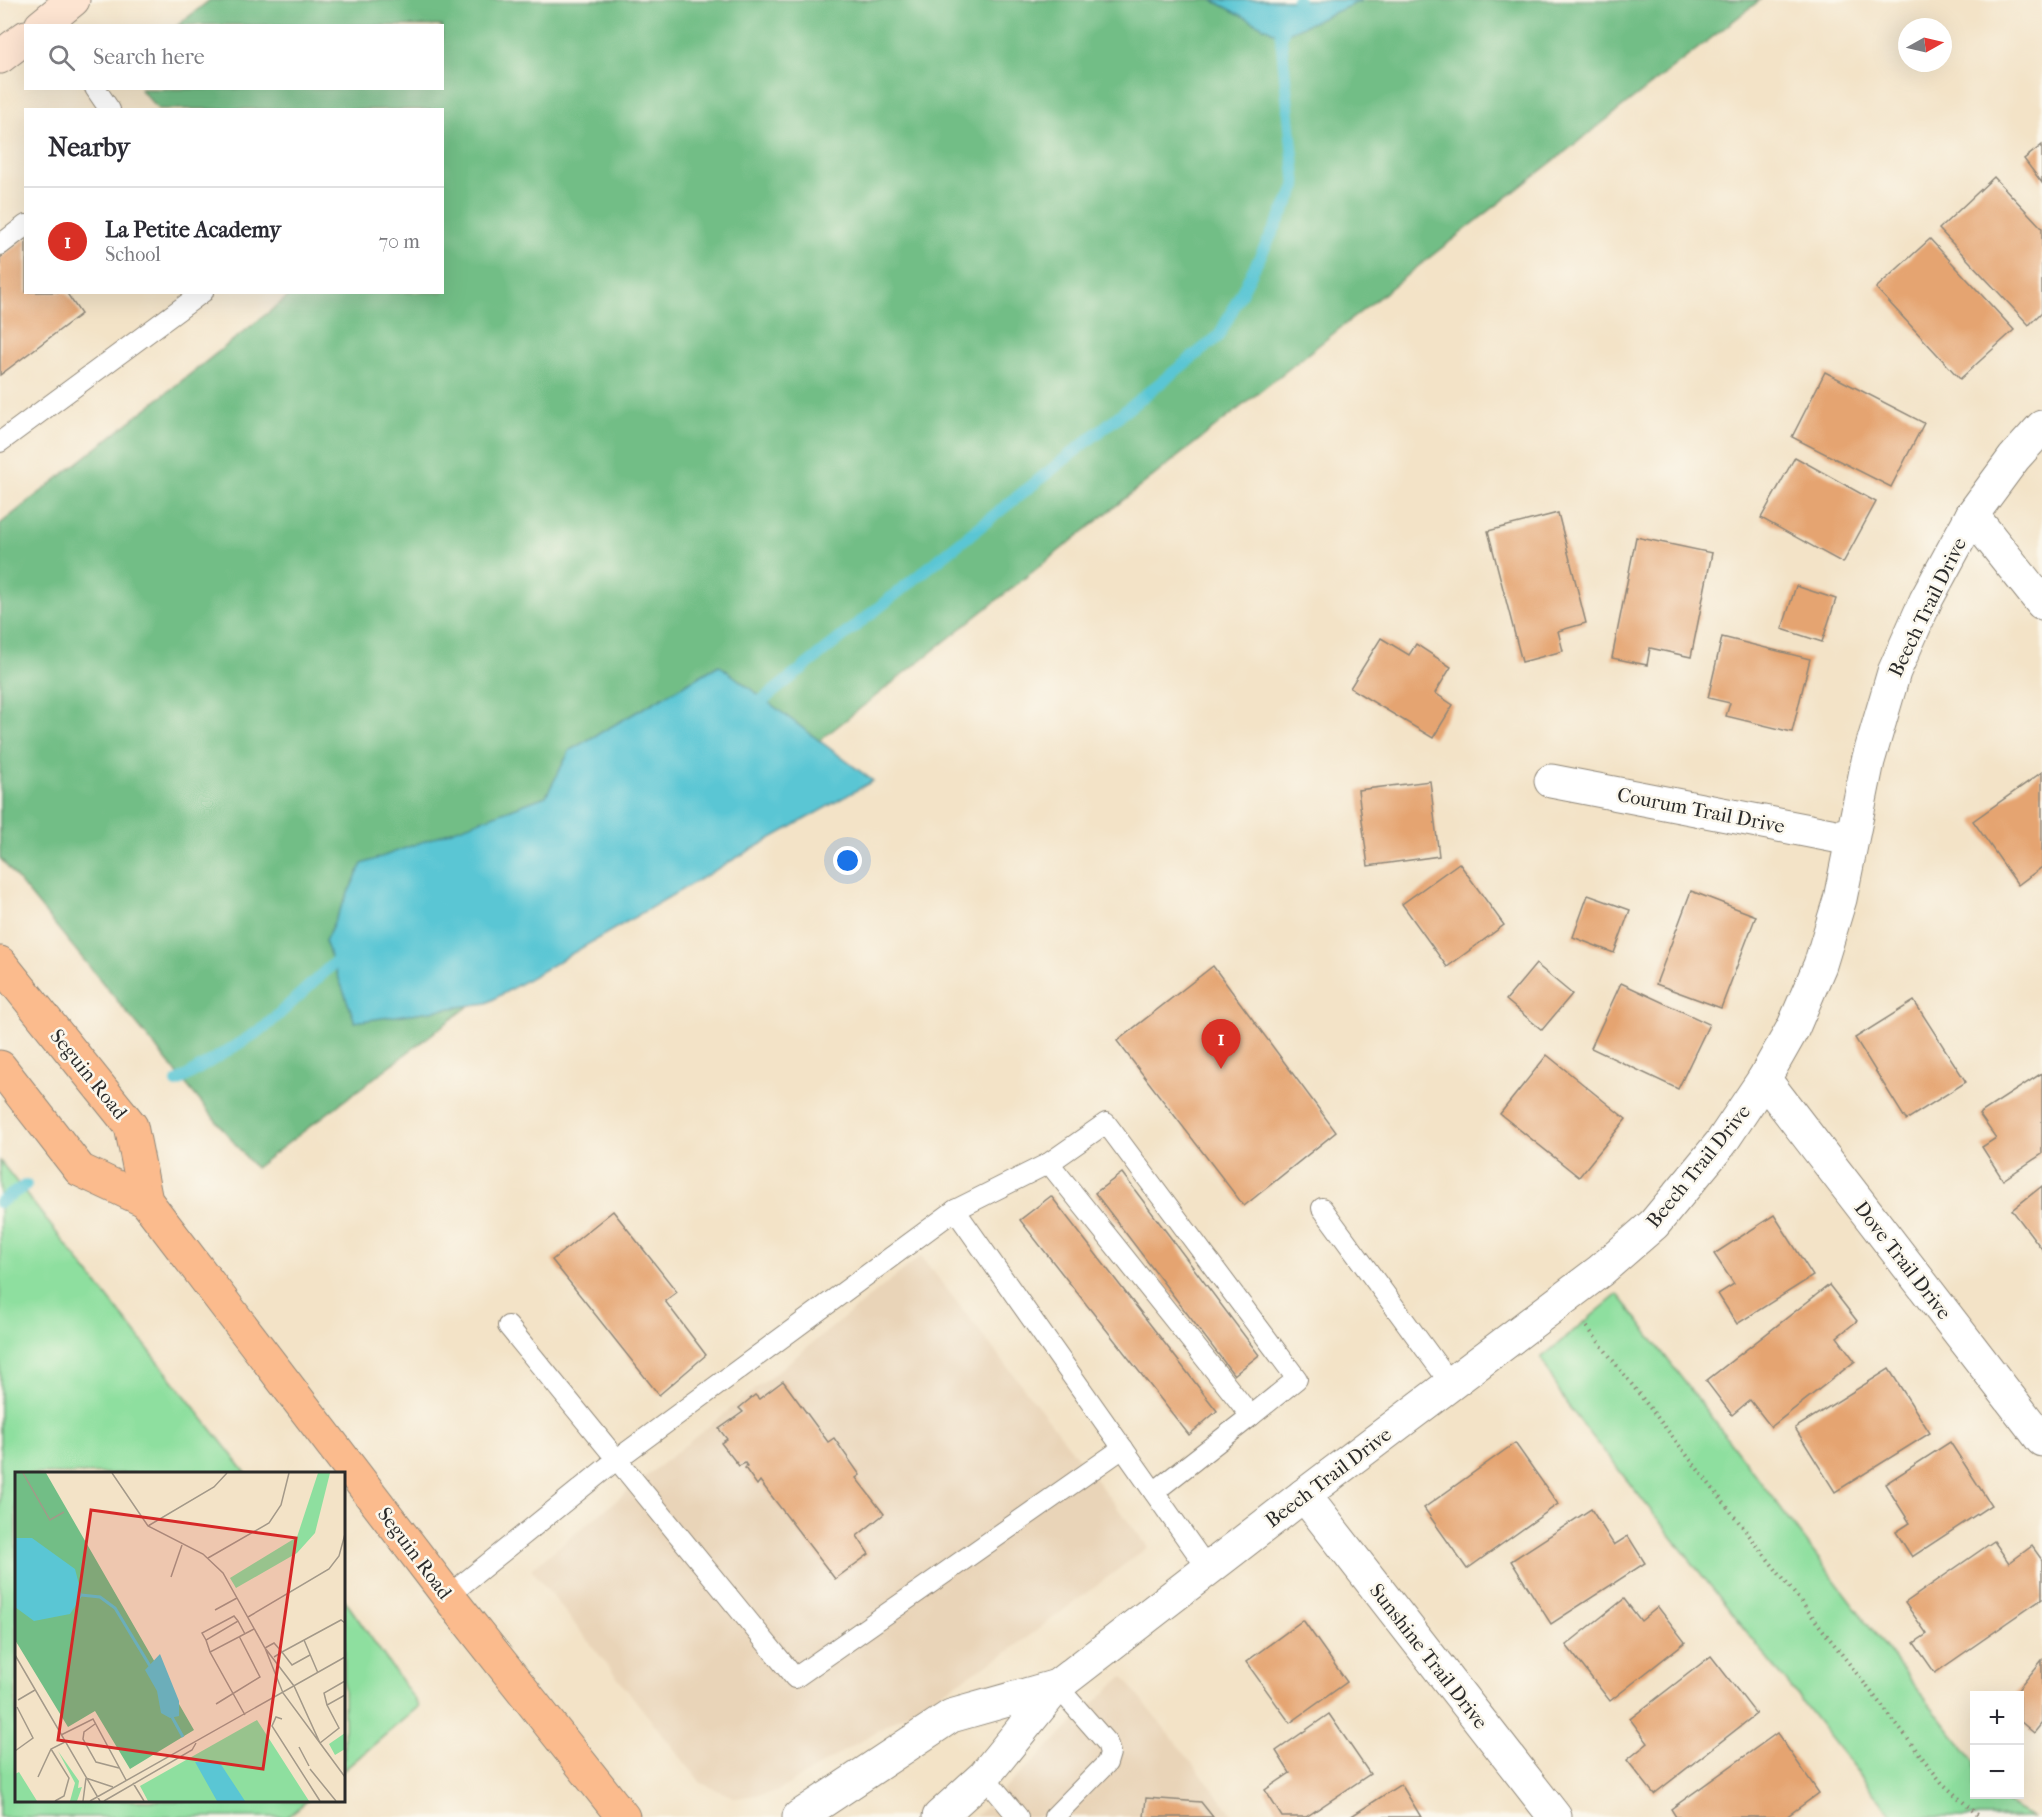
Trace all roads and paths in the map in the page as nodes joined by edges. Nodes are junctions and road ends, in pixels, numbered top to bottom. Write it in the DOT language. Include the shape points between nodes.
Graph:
graph roads {
  1 [pos="73,0"];
  2 [pos="44,24"];
  3 [pos="24,39"];
  4 [pos="0,57"];
  5 [pos="96,90"];
  6 [pos="109,108"];
  7 [pos="24,227"];
  8 [pos="0,245"];
  9 [pos="197,294"];
  10 [pos="181,299"];
  11 [pos="2042,427"];
  12 [pos="0,442"];
  13 [pos="1972,515"];
  14 [pos="2042,603"];
  15 [pos="1551,781"];
  16 [pos="1851,839"];
  17 [pos="0,963"];
  18 [pos="0,1067"];
  19 [pos="1764,1079"];
  20 [pos="1048,1163"];
  21 [pos="146,1201"];
  22 [pos="1322,1208"];
  23 [pos="955,1210"];
  24 [pos="1564,1298"];
  25 [pos="508,1326"];
  26 [pos="1451,1384"];
  27 [pos="1251,1416"];
  28 [pos="2042,1440"];
  29 [pos="1123,1448"];
  30 [pos="616,1460"];
  31 [pos="1154,1492"];
  32 [pos="1304,1495"];
  33 [pos="1208,1569"];
  34 [pos="448,1596"];
  35 [pos="1057,1686"];
  36 [pos="984,1776"];
  37 [pos="622,1817"];
  38 [pos="799,1817"];
  39 [pos="939,1817"];
  40 [pos="1018,1817"];
  41 [pos="1054,1817"];
  42 [pos="1555,1817"];
  43 [pos="1980,1817"];
  1 -- 2 [label="main road"];
  3 -- 4 [label="main road"];
  5 -- 6 [label="lane"];
  7 -- 8 [label="lane"];
  9 -- 10 [label="lane"];
  10 -- 12 [label="lane"];
  11 -- 13 [label="street, Beech Trail Drive"];
  13 -- 14 [label="street"];
  13 -- 16 [label="street, Beech Trail Drive" via="1926,600 1894,672"];
  15 -- 16 [label="street, Courum Trail Drive"];
  16 -- 19 [label="street, Beech Trail Drive" via="1840,899 1820,965 1793,1028"];
  17 -- 21 [label="main road, Seguin Road" via="131,1126"];
  18 -- 21 [label="main road, Seguin Road" via="80,1170"];
  19 -- 24 [label="street, Beech Trail Drive" via="1721,1143 1654,1224"];
  19 -- 28 [label="street, Dove Trail Drive"];
  20 -- 23 [label="lane"];
  20 -- 27 [label="lane"];
  20 -- 27 [label="lane" via="1106,1123 1297,1379"];
  21 -- 34 [label="main road, Seguin Road"];
  22 -- 26 [label="lane"];
  23 -- 29 [label="lane"];
  23 -- 30 [label="lane"];
  24 -- 26 [label="street, Beech Trail Drive"];
  24 -- 43 [label="path" via="1942,1783"];
  25 -- 30 [label="lane"];
  26 -- 32 [label="street, Beech Trail Drive"];
  27 -- 31 [label="lane"];
  29 -- 30 [label="lane" via="795,1678"];
  29 -- 31 [label="lane"];
  30 -- 34 [label="lane"];
  31 -- 33 [label="lane"];
  32 -- 33 [label="street, Beech Trail Drive"];
  32 -- 42 [label="street, Sunshine Trail Drive"];
  33 -- 35 [label="street, Beech Trail Drive"];
  34 -- 37 [label="main road, Seguin Road"];
  35 -- 36 [label="street, Beech Trail Drive"];
  35 -- 38 [label="street, Beech Trail Drive" via="951,1716"];
  35 -- 41 [label="lane" via="1107,1743 1110,1753 1107,1763"];
  36 -- 39 [label="street, Beech Trail Drive"];
  36 -- 40 [label="lane"];
}
